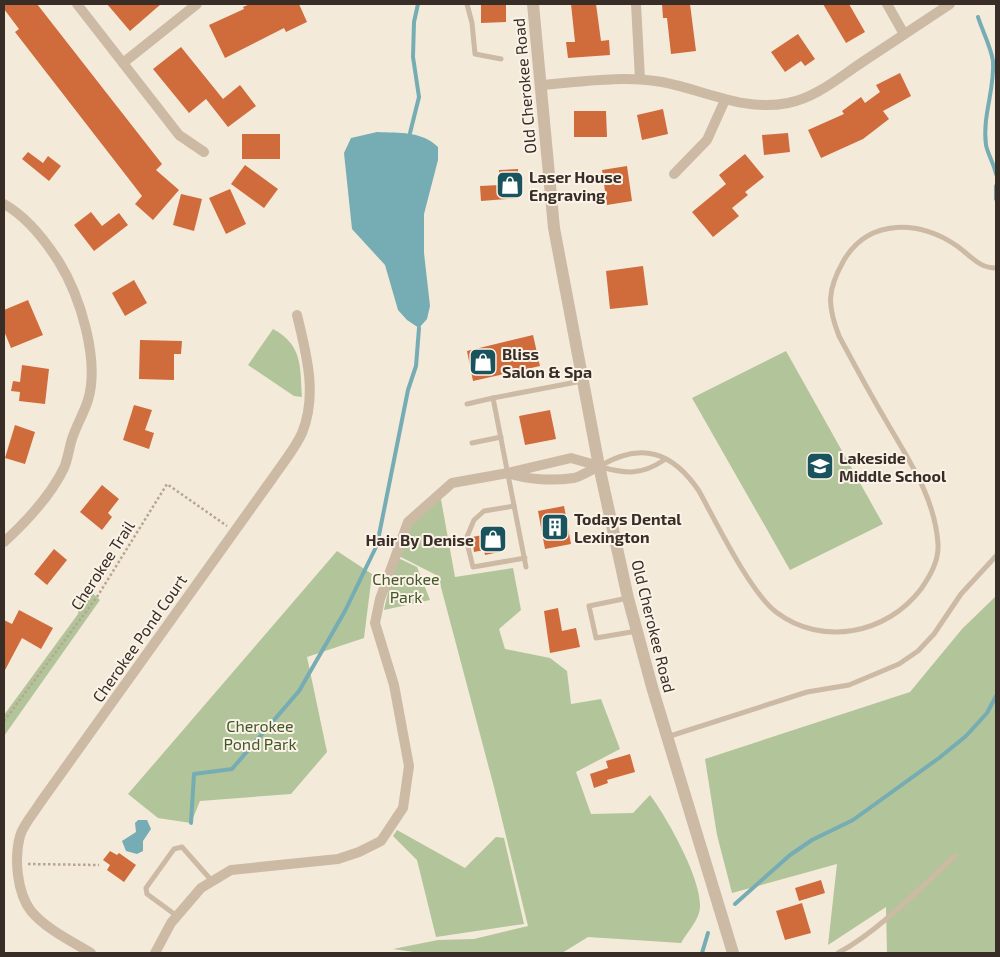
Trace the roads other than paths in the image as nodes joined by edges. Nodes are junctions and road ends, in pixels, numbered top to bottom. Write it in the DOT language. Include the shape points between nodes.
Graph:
graph roads {
  1 [pos="77,4"];
  2 [pos="197,4"];
  3 [pos="466,4"];
  4 [pos="533,4"];
  5 [pos="636,4"];
  6 [pos="887,4"];
  7 [pos="950,4"];
  8 [pos="904,34"];
  9 [pos="501,58"];
  10 [pos="123,63"];
  11 [pos="640,79"];
  12 [pos="540,86"];
  13 [pos="725,100"];
  14 [pos="204,152"];
  15 [pos="674,174"];
  16 [pos="4,204"];
  17 [pos="996,268"];
  18 [pos="297,315"];
  19 [pos="582,380"];
  20 [pos="493,398"];
  21 [pos="467,404"];
  22 [pos="501,437"];
  23 [pos="472,443"];
  24 [pos="664,460"];
  25 [pos="599,466"];
  26 [pos="508,473"];
  27 [pos="514,506"];
  28 [pos="4,542"];
  29 [pos="996,556"];
  30 [pos="525,558"];
  31 [pos="526,566"];
  32 [pos="628,598"];
  33 [pos="637,631"];
  34 [pos="667,738"];
  35 [pos="955,856"];
  36 [pos="212,881"];
  37 [pos="177,917"];
  38 [pos="91,953"];
  39 [pos="155,953"];
  40 [pos="733,953"];
  41 [pos="838,953"];
  1 -- 10 [label="street"];
  2 -- 10 [label="street"];
  3 -- 9 [label="lane" via="472,23 475,54"];
  4 -- 12 [label="street, Old Cherokee Road"];
  5 -- 11 [label="street"];
  6 -- 8 [label="street"];
  7 -- 8 [label="street"];
  8 -- 13 [label="street" via="815,93 789,103 759,106"];
  10 -- 14 [label="street" via="179,135"];
  11 -- 12 [label="street"];
  11 -- 13 [label="street" via="663,82"];
  12 -- 19 [label="street, Old Cherokee Road" via="554,228"];
  13 -- 15 [label="street" via="707,140"];
  16 -- 28 [label="street" via="38,233 68,276 88,333 91,382 65,466 37,509"];
  17 -- 24 [label="lane" via="978,264 935,233 921,228 889,227 866,237 848,255 832,289 830,313 839,336 926,493 935,526 938,545 928,579 913,599 891,618 875,626 832,633 809,628 784,617 760,595 690,478 676,465"];
  18 -- 38 [label="street, Cherokee Pond Court" via="310,370 301,434 20,835 18,863 22,893 32,911 51,928"];
  19 -- 20 [label="lane"];
  19 -- 25 [label="street, Old Cherokee Road"];
  20 -- 21 [label="lane"];
  20 -- 22 [label="lane"];
  22 -- 23 [label="lane"];
  22 -- 26 [label="lane"];
  24 -- 25 [label="lane" via="637,472 622,473"];
  24 -- 25 [label="lane" via="648,452 635,451"];
  25 -- 26 [label="street" via="571,458"];
  25 -- 26 [label="street" via="576,477 561,479 522,478"];
  25 -- 32 [label="street, Old Cherokee Road"];
  26 -- 27 [label="lane"];
  26 -- 36 [label="street" via="452,483 408,522 398,545 375,623 394,685 409,766 402,808 381,840 338,859 231,870"];
  27 -- 30 [label="lane"];
  27 -- 30 [label="lane" via="484,511 474,520 466,538 473,567"];
  29 -- 34 [label="lane" via="961,594 934,634 899,664 849,685 807,692"];
  30 -- 31 [label="lane"];
  32 -- 33 [label="street, Old Cherokee Road"];
  32 -- 33 [label="lane" via="589,606 596,638"];
  33 -- 34 [label="street, Old Cherokee Road"];
  34 -- 40 [label="street, Old Cherokee Road"];
  35 -- 41 [label="lane" via="888,916"];
  36 -- 37 [label="street" via="201,888"];
  36 -- 37 [label="lane" via="182,847 174,848 146,888 147,894"];
  37 -- 39 [label="street"];
}
